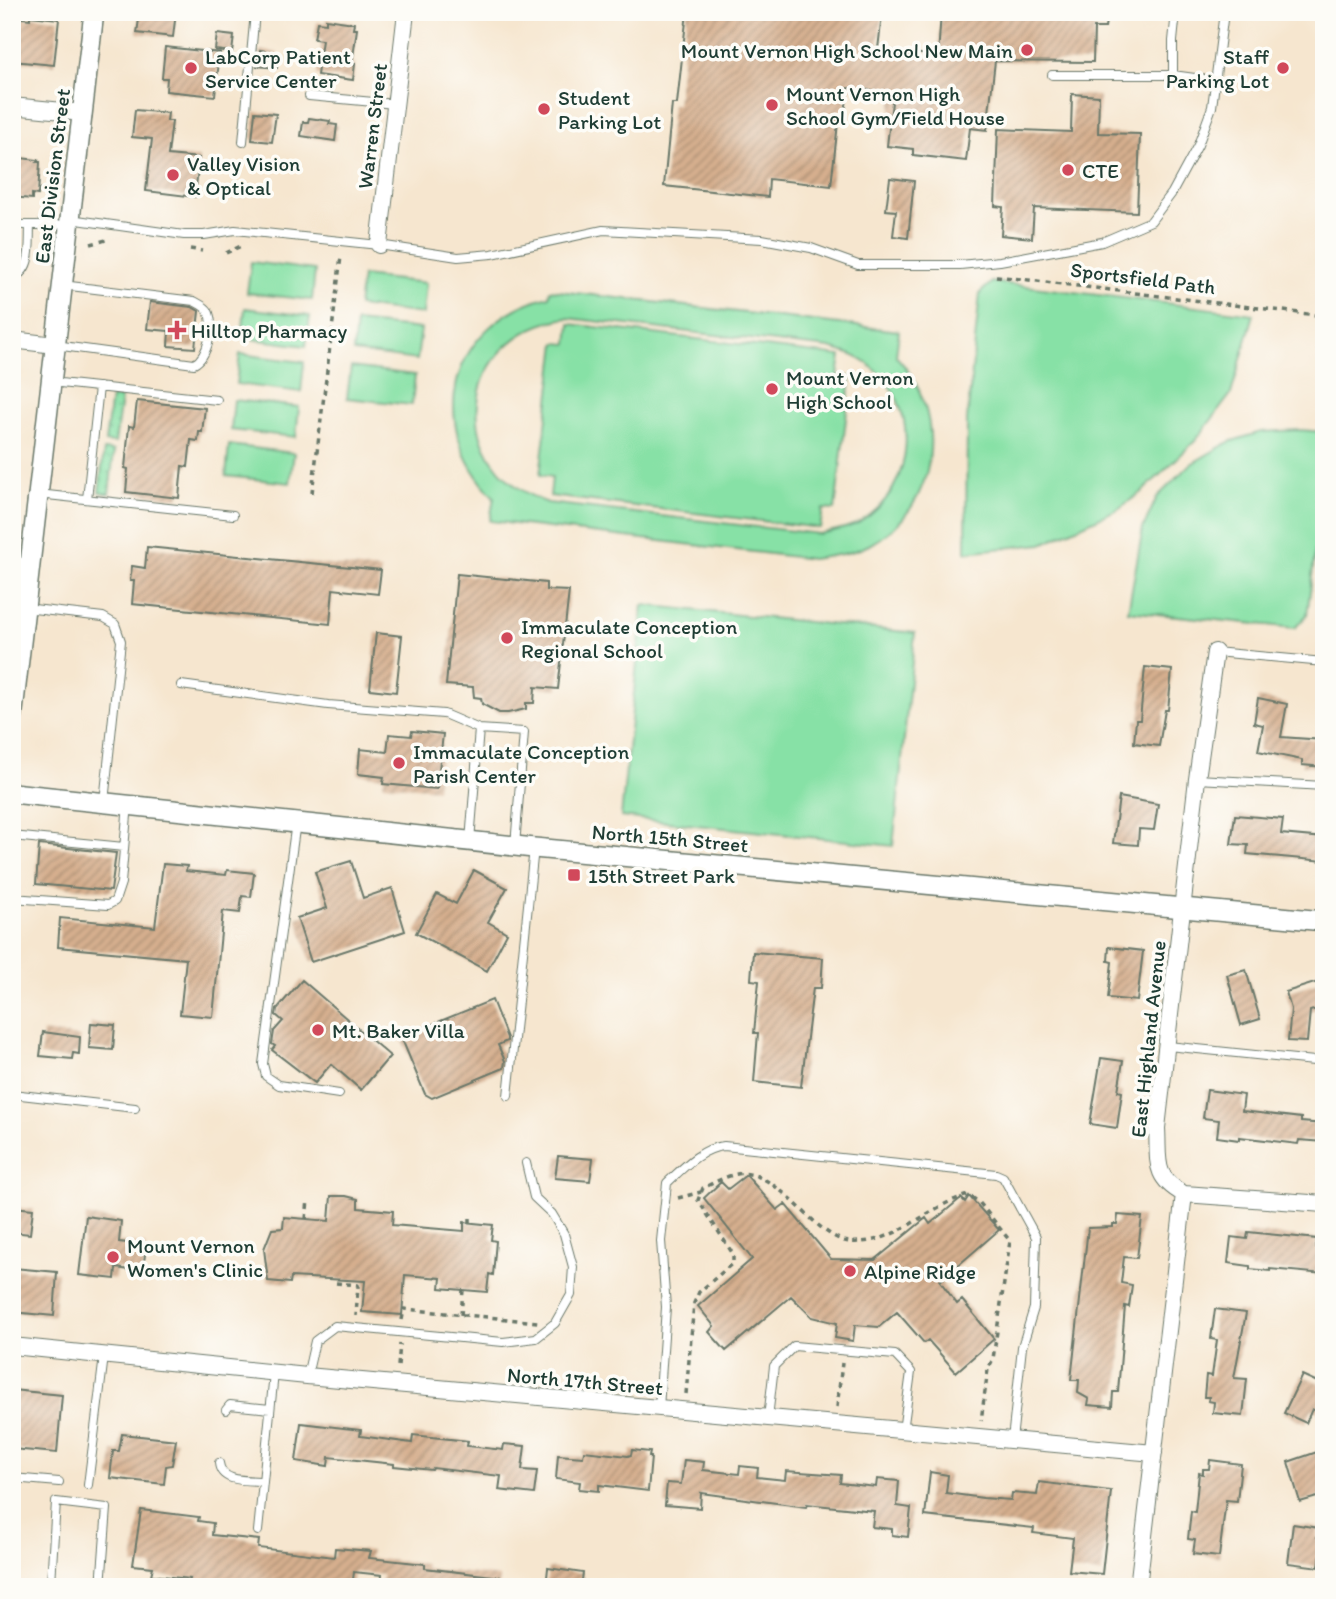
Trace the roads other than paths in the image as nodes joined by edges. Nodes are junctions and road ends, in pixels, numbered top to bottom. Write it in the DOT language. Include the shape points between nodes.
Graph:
graph roads {
  1 [pos="94,12"];
  2 [pos="255,12"];
  3 [pos="406,12"];
  4 [pos="1176,12"];
  5 [pos="1224,12"];
  6 [pos="1052,75"];
  7 [pos="1173,75"];
  8 [pos="1216,81"];
  9 [pos="309,96"];
  10 [pos="396,104"];
  11 [pos="12,106"];
  12 [pos="83,113"];
  13 [pos="243,142"];
  14 [pos="69,222"];
  15 [pos="12,224"];
  16 [pos="30,226"];
  17 [pos="379,245"];
  18 [pos="12,277"];
  19 [pos="62,285"];
  20 [pos="12,340"];
  21 [pos="55,345"];
  22 [pos="51,382"];
  23 [pos="99,387"];
  24 [pos="217,400"];
  25 [pos="38,494"];
  26 [pos="87,499"];
  27 [pos="233,515"];
  28 [pos="21,566"];
  29 [pos="24,608"];
  30 [pos="1215,652"];
  31 [pos="1324,662"];
  32 [pos="181,685"];
  33 [pos="12,720"];
  34 [pos="479,729"];
  35 [pos="1197,779"];
  36 [pos="1324,786"];
  37 [pos="12,793"];
  38 [pos="104,802"];
  39 [pos="128,804"];
  40 [pos="296,822"];
  41 [pos="12,836"];
  42 [pos="470,841"];
  43 [pos="124,847"];
  44 [pos="525,847"];
  45 [pos="12,898"];
  46 [pos="1183,907"];
  47 [pos="1324,921"];
  48 [pos="1168,1046"];
  49 [pos="1324,1062"];
  50 [pos="12,1094"];
  51 [pos="339,1094"];
  52 [pos="508,1096"];
  53 [pos="135,1108"];
  54 [pos="526,1163"];
  55 [pos="1184,1194"];
  56 [pos="1324,1205"];
  57 [pos="12,1346"];
  58 [pos="104,1356"];
  59 [pos="274,1373"];
  60 [pos="307,1376"];
  61 [pos="659,1408"];
  62 [pos="270,1409"];
  63 [pos="226,1410"];
  64 [pos="768,1418"];
  65 [pos="902,1431"];
  66 [pos="1012,1441"];
  67 [pos="1154,1453"];
  68 [pos="219,1462"];
  69 [pos="12,1478"];
  70 [pos="263,1481"];
  71 [pos="59,1482"];
  72 [pos="88,1485"];
  73 [pos="258,1531"];
  74 [pos="101,1586"];
  75 [pos="112,1587"];
  76 [pos="1138,1587"];
  1 -- 12 [label="street, East Division Street"];
  2 -- 13 [label="lane"];
  3 -- 10 [label="street, Warren Street"];
  4 -- 7 [label="lane"];
  5 -- 8 [label="lane"];
  6 -- 7 [label="lane"];
  7 -- 8 [label="lane"];
  8 -- 17 [label="lane" via="1198,145 1172,193 1151,221 1102,242 960,265 858,265 811,248 762,239 603,230 458,257"];
  9 -- 10 [label="lane"];
  10 -- 17 [label="street, Warren Street"];
  11 -- 12 [label="street"];
  12 -- 14 [label="street, East Division Street"];
  14 -- 16 [label="lane"];
  14 -- 17 [label="lane" via="204,235 235,230"];
  14 -- 19 [label="street, East Division Street"];
  15 -- 16 [label="lane"];
  16 -- 18 [label="lane" via="27,269"];
  19 -- 21 [label="street, East Division Street"];
  19 -- 21 [label="lane" via="194,301 209,313 207,349 194,364"];
  20 -- 21 [label="street"];
  21 -- 22 [label="street, East Division Street"];
  22 -- 23 [label="lane"];
  22 -- 25 [label="street, East Division Street"];
  23 -- 24 [label="lane"];
  23 -- 26 [label="lane"];
  25 -- 26 [label="lane"];
  25 -- 28 [label="street, East Division Street"];
  26 -- 27 [label="lane"];
  28 -- 29 [label="street, East Division Street"];
  29 -- 33 [label="street, East Division Street"];
  29 -- 38 [label="lane" via="103,617 115,624 121,640"];
  30 -- 31 [label="lane"];
  30 -- 35 [label="street, East Highland Avenue"];
  32 -- 34 [label="lane" via="328,705 444,714"];
  34 -- 42 [label="lane"];
  34 -- 44 [label="lane" via="524,732"];
  35 -- 36 [label="lane"];
  35 -- 46 [label="street, East Highland Avenue"];
  37 -- 38 [label="street, North 15th Street"];
  38 -- 39 [label="street, North 15th Street"];
  39 -- 40 [label="street, North 15th Street"];
  39 -- 43 [label="lane"];
  40 -- 42 [label="street, North 15th Street"];
  40 -- 51 [label="lane" via="262,1065 266,1076 279,1085"];
  41 -- 43 [label="lane"];
  42 -- 44 [label="street, North 15th Street"];
  43 -- 45 [label="lane" via="121,883 115,901 108,905"];
  44 -- 46 [label="street, North 15th Street"];
  44 -- 52 [label="lane"];
  46 -- 47 [label="street, North 15th Street"];
  46 -- 48 [label="street, East Highland Avenue"];
  48 -- 49 [label="lane"];
  48 -- 55 [label="street, East Highland Avenue" via="1157,1128 1159,1171 1169,1186"];
  50 -- 53 [label="lane"];
  54 -- 60 [label="lane" via="534,1197 565,1234 573,1267 571,1295 555,1323 536,1338 503,1342 335,1326 315,1341"];
  55 -- 56 [label="street"];
  55 -- 67 [label="street"];
  57 -- 58 [label="street, North 17th Street"];
  58 -- 59 [label="street, North 17th Street"];
  58 -- 72 [label="lane"];
  59 -- 60 [label="street, North 17th Street"];
  59 -- 62 [label="lane"];
  60 -- 61 [label="street, North 17th Street"];
  61 -- 64 [label="street, North 17th Street"];
  61 -- 66 [label="lane" via="666,1307 661,1241 667,1183 693,1160 723,1146 1003,1177 1037,1237 1034,1308 1022,1347"];
  62 -- 63 [label="lane" via="230,1405"];
  62 -- 70 [label="lane"];
  64 -- 65 [label="street, North 17th Street"];
  64 -- 65 [label="lane" via="774,1366 794,1346 844,1350 895,1355 911,1372"];
  65 -- 66 [label="street, North 17th Street"];
  66 -- 67 [label="street, North 17th Street"];
  67 -- 76 [label="street"];
  68 -- 70 [label="lane" via="220,1469 233,1479"];
  69 -- 71 [label="lane"];
  70 -- 73 [label="lane"];
  74 -- 74 [label="lane" via="107,1508 56,1502 51,1583"];
  74 -- 75 [label="lane"];
}
